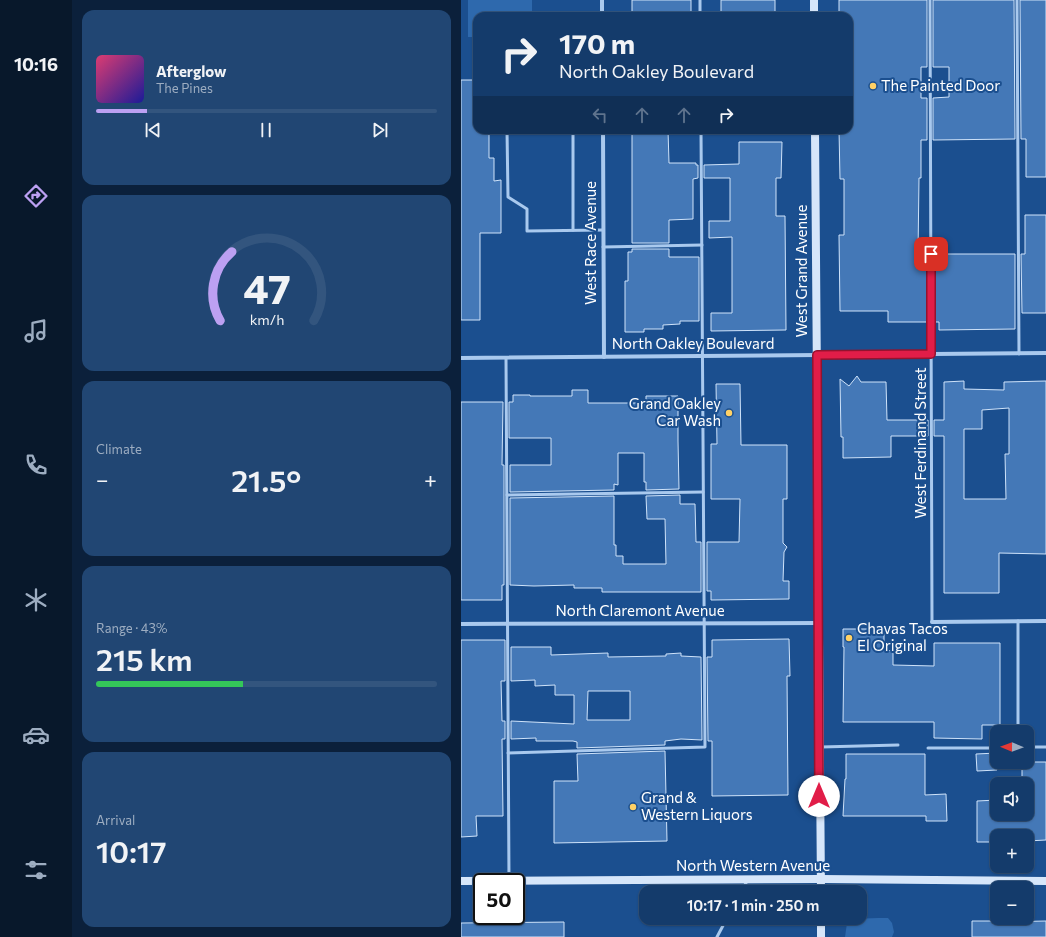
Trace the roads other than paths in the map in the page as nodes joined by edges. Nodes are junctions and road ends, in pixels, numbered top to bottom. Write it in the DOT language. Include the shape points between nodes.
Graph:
graph roads {
  1 [pos="602,0"];
  2 [pos="700,0"];
  3 [pos="814,0"];
  4 [pos="930,0"];
  5 [pos="1017,0"];
  6 [pos="602,12"];
  7 [pos="700,12"];
  8 [pos="814,12"];
  9 [pos="507,134"];
  10 [pos="573,134"];
  11 [pos="603,134"];
  12 [pos="701,134"];
  13 [pos="815,134"];
  14 [pos="573,230"];
  15 [pos="603,230"];
  16 [pos="702,245"];
  17 [pos="603,247"];
  18 [pos="1046,353"];
  19 [pos="931,354"];
  20 [pos="1019,354"];
  21 [pos="817,355"];
  22 [pos="702,356"];
  23 [pos="604,357"];
  24 [pos="461,358"];
  25 [pos="507,358"];
  26 [pos="703,492"];
  27 [pos="507,495"];
  28 [pos="1018,621"];
  29 [pos="1046,621"];
  30 [pos="932,622"];
  31 [pos="704,623"];
  32 [pos="818,623"];
  33 [pos="461,624"];
  34 [pos="508,624"];
  35 [pos="1018,725"];
  36 [pos="898,744"];
  37 [pos="819,747"];
  38 [pos="1034,747"];
  39 [pos="1046,747"];
  40 [pos="928,748"];
  41 [pos="990,748"];
  42 [pos="508,752"];
  43 [pos="509,873"];
  44 [pos="821,879"];
  45 [pos="748,880"];
  46 [pos="461,881"];
  47 [pos="473,881"];
  48 [pos="525,881"];
  49 [pos="1046,881"];
  50 [pos="745,885"];
  51 [pos="821,885"];
  52 [pos="723,925"];
  53 [pos="821,925"];
  54 [pos="717,937"];
  55 [pos="821,937"];
  1 -- 6 [label="street"];
  2 -- 7 [label="lane"];
  3 -- 8 [label="main road"];
  4 -- 19 [label="lane, West Ferdinand Street"];
  5 -- 20 [label="lane"];
  9 -- 14 [label="lane" via="508,197 527,209 527,231"];
  10 -- 14 [label="lane"];
  11 -- 15 [label="street, West Race Avenue"];
  12 -- 16 [label="lane"];
  13 -- 21 [label="main road, West Grand Avenue"];
  14 -- 15 [label="lane"];
  15 -- 17 [label="street, West Race Avenue"];
  16 -- 17 [label="lane"];
  16 -- 22 [label="lane"];
  17 -- 23 [label="street, West Race Avenue"];
  18 -- 20 [label="street, North Oakley Boulevard"];
  19 -- 20 [label="street, North Oakley Boulevard"];
  19 -- 21 [label="street, North Oakley Boulevard"];
  19 -- 30 [label="lane, West Ferdinand Street"];
  21 -- 22 [label="street, North Oakley Boulevard"];
  21 -- 32 [label="main road, West Grand Avenue"];
  22 -- 23 [label="street, North Oakley Boulevard"];
  22 -- 26 [label="lane"];
  23 -- 25 [label="street, North Oakley Boulevard"];
  24 -- 25 [label="street, North Oakley Boulevard"];
  25 -- 27 [label="lane"];
  26 -- 27 [label="lane"];
  26 -- 31 [label="lane"];
  27 -- 34 [label="lane"];
  28 -- 29 [label="street"];
  28 -- 30 [label="street"];
  28 -- 35 [label="lane"];
  31 -- 32 [label="street, North Claremont Avenue"];
  31 -- 34 [label="street, North Claremont Avenue"];
  31 -- 42 [label="lane" via="705,747"];
  32 -- 37 [label="main road, West Grand Avenue"];
  33 -- 34 [label="street, North Claremont Avenue"];
  34 -- 42 [label="lane"];
  36 -- 37 [label="lane"];
  37 -- 44 [label="main road, West Grand Avenue"];
  38 -- 39 [label="lane"];
  40 -- 41 [label="lane"];
  42 -- 43 [label="lane"];
  44 -- 45 [label="main road, North Western Avenue"];
  44 -- 49 [label="main road, North Western Avenue"];
  44 -- 51 [label="main road, West Grand Avenue"];
  45 -- 48 [label="main road, North Western Avenue"];
  45 -- 50 [label="lane"];
  46 -- 47 [label="main road, North Western Avenue"];
  52 -- 54 [label="lane"];
  53 -- 55 [label="main road"];
}
